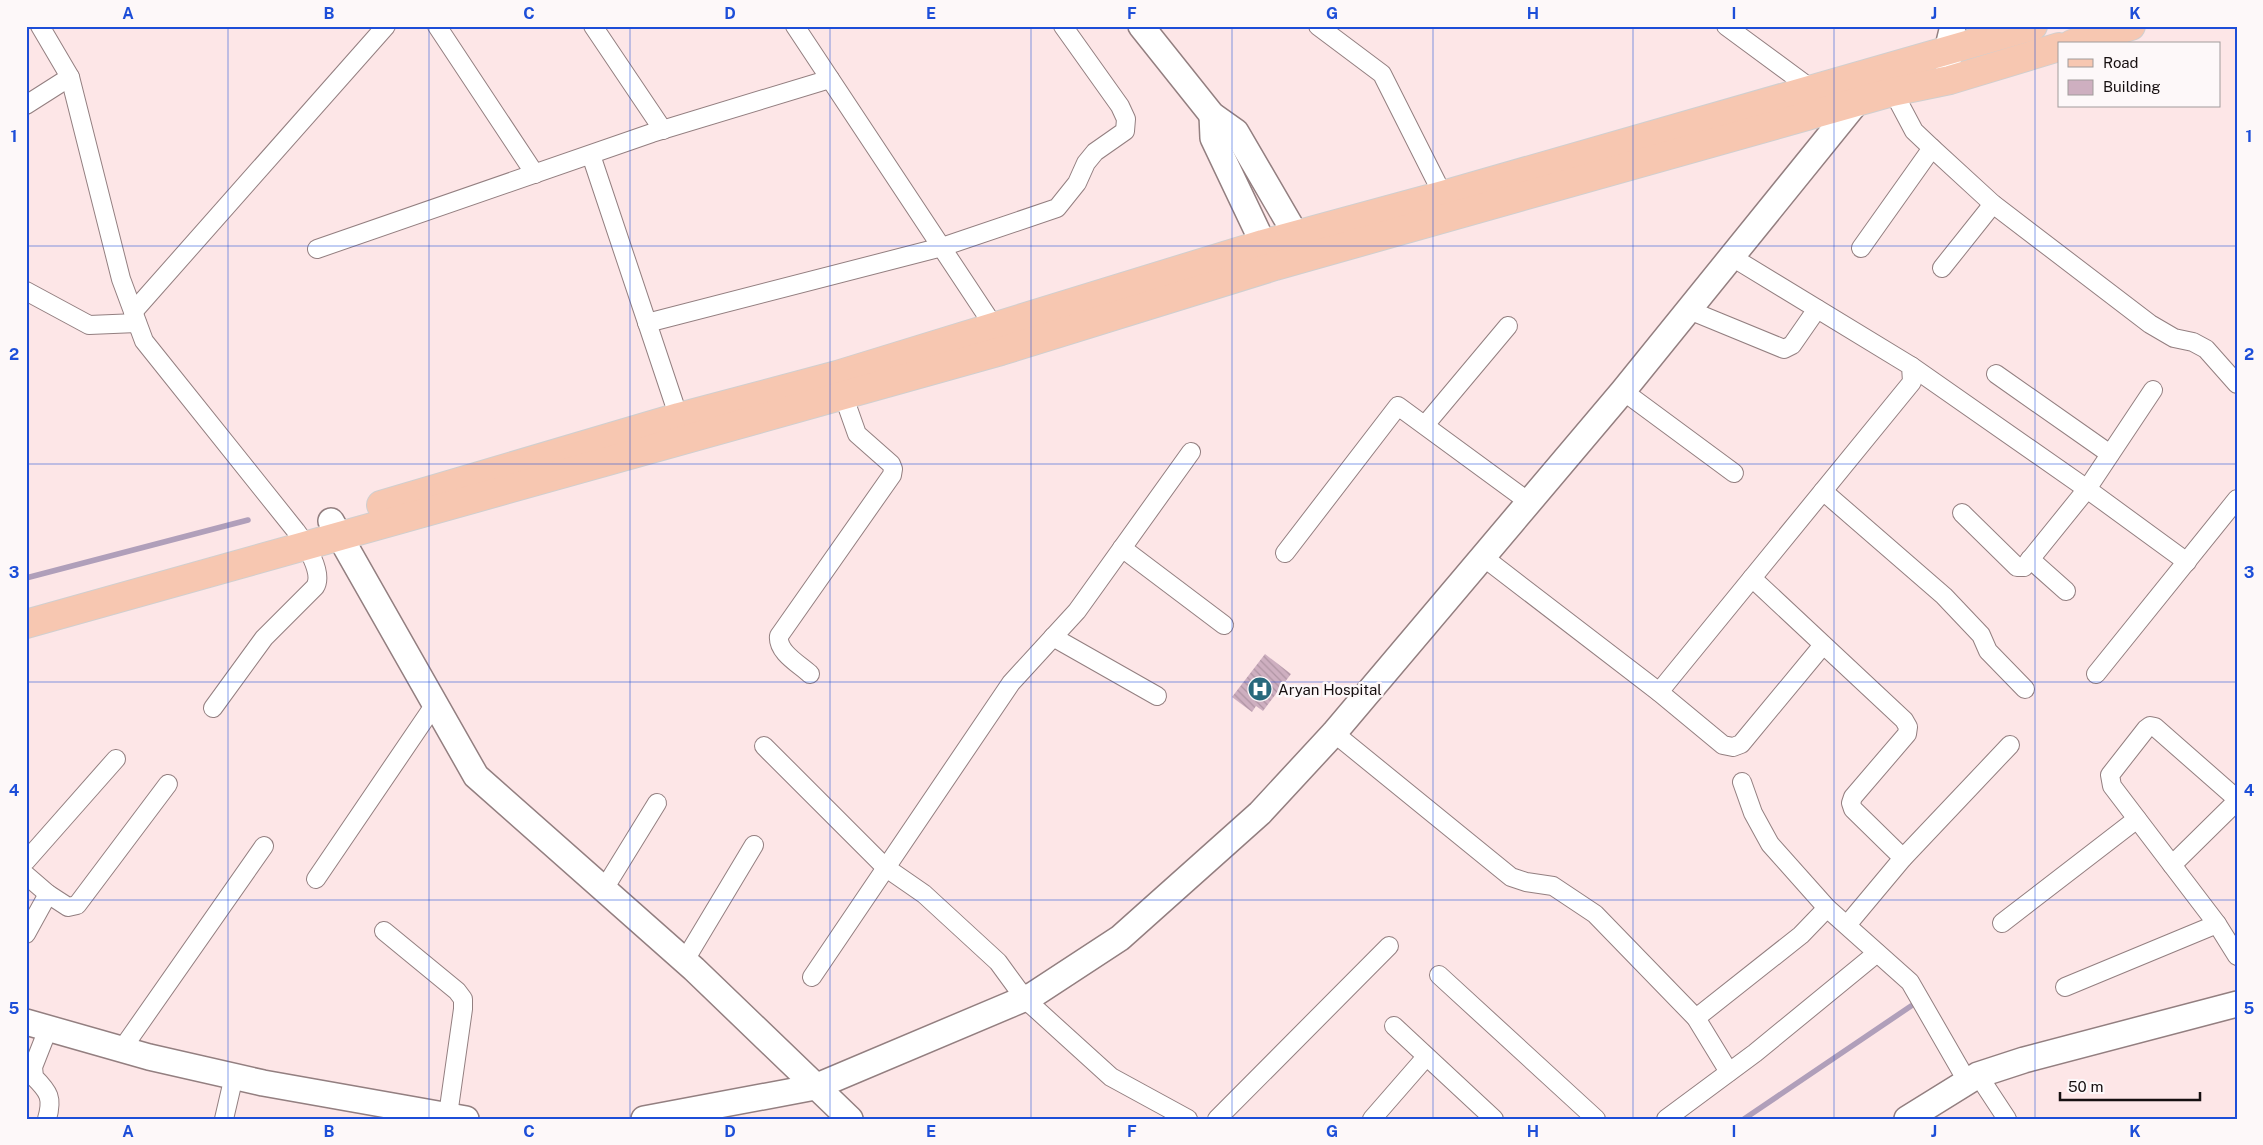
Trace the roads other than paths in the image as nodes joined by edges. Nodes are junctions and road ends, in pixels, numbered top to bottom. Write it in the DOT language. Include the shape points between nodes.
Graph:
graph roads {
  1 [pos="40,26"];
  2 [pos="386,26"];
  3 [pos="437,26"];
  4 [pos="593,26"];
  5 [pos="795,26"];
  6 [pos="1063,26"];
  7 [pos="1141,26"];
  8 [pos="1318,26"];
  9 [pos="1726,26"];
  10 [pos="2034,26"];
  11 [pos="2131,26"];
  12 [pos="1950,39"];
  13 [pos="2079,42"];
  14 [pos="2058,48"];
  15 [pos="70,77"];
  16 [pos="1885,77"];
  17 [pos="830,79"];
  18 [pos="1950,80"];
  19 [pos="1811,88"];
  20 [pos="26,105"];
  21 [pos="1848,105"];
  22 [pos="1212,116"];
  23 [pos="663,130"];
  24 [pos="1932,148"];
  25 [pos="591,155"];
  26 [pos="535,174"];
  27 [pos="1993,204"];
  28 [pos="1448,206"];
  29 [pos="1300,246"];
  30 [pos="942,247"];
  31 [pos="1861,248"];
  32 [pos="317,249"];
  33 [pos="1269,255"];
  34 [pos="1732,257"];
  35 [pos="1942,268"];
  36 [pos="26,291"];
  37 [pos="1818,308"];
  38 [pos="1689,310"];
  39 [pos="135,317"];
  40 [pos="647,323"];
  41 [pos="1508,326"];
  42 [pos="1000,338"];
  43 [pos="1911,366"];
  44 [pos="1996,374"];
  45 [pos="2237,384"];
  46 [pos="839,385"];
  47 [pos="2153,390"];
  48 [pos="1623,391"];
  49 [pos="1424,425"];
  50 [pos="682,428"];
  51 [pos="1191,452"];
  52 [pos="2110,454"];
  53 [pos="1734,473"];
  54 [pos="2088,488"];
  55 [pos="1823,491"];
  56 [pos="2237,499"];
  57 [pos="1529,502"];
  58 [pos="1962,513"];
  59 [pos="335,528"];
  60 [pos="301,538"];
  61 [pos="1122,548"];
  62 [pos="1285,553"];
  63 [pos="1482,556"];
  64 [pos="2030,559"];
  65 [pos="2187,562"];
  66 [pos="1752,578"];
  67 [pos="2066,591"];
  68 [pos="26,605"];
  69 [pos="26,624"];
  70 [pos="1224,625"];
  71 [pos="1053,637"];
  72 [pos="1823,645"];
  73 [pos="810,674"];
  74 [pos="2096,674"];
  75 [pos="2025,689"];
  76 [pos="1658,692"];
  77 [pos="1157,696"];
  78 [pos="435,704"];
  79 [pos="213,708"];
  80 [pos="1334,733"];
  81 [pos="2010,745"];
  82 [pos="764,746"];
  83 [pos="116,759"];
  84 [pos="1742,782"];
  85 [pos="168,784"];
  86 [pos="2237,800"];
  87 [pos="657,802"];
  88 [pos="2137,819"];
  89 [pos="264,846"];
  90 [pos="754,846"];
  91 [pos="1903,858"];
  92 [pos="26,861"];
  93 [pos="2172,865"];
  94 [pos="885,867"];
  95 [pos="26,875"];
  96 [pos="316,879"];
  97 [pos="604,889"];
  98 [pos="48,894"];
  99 [pos="1827,908"];
  100 [pos="2002,923"];
  101 [pos="2217,924"];
  102 [pos="1846,925"];
  103 [pos="384,931"];
  104 [pos="26,934"];
  105 [pos="1389,946"];
  106 [pos="1878,953"];
  107 [pos="2237,956"];
  108 [pos="685,960"];
  109 [pos="1439,975"];
  110 [pos="812,977"];
  111 [pos="2065,987"];
  112 [pos="1025,999"];
  113 [pos="2233,1009"];
  114 [pos="1696,1018"];
  115 [pos="37,1025"];
  116 [pos="1394,1026"];
  117 [pos="122,1049"];
  118 [pos="1426,1057"];
  119 [pos="1729,1072"];
  120 [pos="234,1076"];
  121 [pos="1972,1078"];
  122 [pos="815,1087"];
  123 [pos="457,1117"];
  124 [pos="649,1118"];
  125 [pos="47,1119"];
  126 [pos="224,1119"];
  127 [pos="850,1119"];
  128 [pos="1188,1119"];
  129 [pos="1217,1119"];
  130 [pos="1372,1119"];
  131 [pos="1494,1119"];
  132 [pos="1596,1119"];
  133 [pos="1666,1119"];
  134 [pos="1907,1119"];
  135 [pos="2007,1119"];
  1 -- 15 [label="street"];
  2 -- 39 [label="street"];
  3 -- 26 [label="street"];
  4 -- 23 [label="street"];
  5 -- 17 [label="street"];
  6 -- 30 [label="street" via="1120,106 1126,119 1125,130 1095,152 1077,183 1057,208"];
  7 -- 22 [label="street"];
  8 -- 28 [label="street" via="1382,74"];
  9 -- 19 [label="street"];
  10 -- 12 [label="main road"];
  11 -- 13 [label="main road"];
  12 -- 16 [label="main road"];
  12 -- 18 [label="street"];
  14 -- 18 [label="main road"];
  15 -- 20 [label="street"];
  15 -- 39 [label="street" via="121,279"];
  16 -- 18 [label="main road"];
  16 -- 19 [label="main road"];
  16 -- 21 [label="main road"];
  16 -- 24 [label="street" via="1914,131"];
  17 -- 23 [label="street"];
  17 -- 30 [label="street"];
  19 -- 21 [label="street"];
  19 -- 28 [label="main road"];
  21 -- 28 [label="main road"];
  21 -- 34 [label="street"];
  22 -- 29 [label="street" via="1236,132"];
  22 -- 33 [label="street" via="1212,138"];
  23 -- 25 [label="street"];
  24 -- 27 [label="street"];
  24 -- 31 [label="street"];
  25 -- 26 [label="street"];
  25 -- 40 [label="street"];
  26 -- 32 [label="street"];
  27 -- 35 [label="street"];
  27 -- 45 [label="street" via="2150,324 2174,338 2206,349"];
  28 -- 29 [label="main road"];
  29 -- 33 [label="main road"];
  30 -- 40 [label="street"];
  30 -- 42 [label="street"];
  33 -- 42 [label="main road"];
  34 -- 37 [label="street"];
  34 -- 38 [label="street"];
  36 -- 39 [label="street" via="89,324"];
  37 -- 38 [label="street" via="1792,345 1784,349"];
  37 -- 43 [label="street"];
  38 -- 48 [label="street"];
  39 -- 60 [label="street" via="144,341"];
  40 -- 50 [label="street"];
  41 -- 49 [label="street"];
  42 -- 46 [label="main road"];
  43 -- 54 [label="street"];
  43 -- 55 [label="street" via="1912,382"];
  44 -- 52 [label="street"];
  46 -- 50 [label="main road"];
  46 -- 73 [label="street" via="857,434 893,469 892,475 779,636 781,649"];
  47 -- 52 [label="street"];
  48 -- 53 [label="street"];
  48 -- 57 [label="street"];
  49 -- 57 [label="street"];
  49 -- 62 [label="street" via="1398,406"];
  50 -- 59 [label="main road" via="503,491"];
  51 -- 61 [label="street"];
  52 -- 54 [label="street"];
  54 -- 64 [label="street"];
  54 -- 65 [label="street"];
  55 -- 66 [label="street"];
  55 -- 75 [label="street" via="1944,596 1981,634 1988,651"];
  56 -- 65 [label="street"];
  57 -- 63 [label="street"];
  58 -- 64 [label="street" via="2016,568 2024,567"];
  59 -- 60 [label="main road"];
  59 -- 78 [label="street"];
  60 -- 68 [label="main road"];
  60 -- 69 [label="main road"];
  60 -- 79 [label="street" via="319,582 264,638"];
  61 -- 70 [label="street"];
  61 -- 71 [label="street" via="1077,611"];
  63 -- 76 [label="street"];
  63 -- 80 [label="street"];
  64 -- 67 [label="street"];
  65 -- 74 [label="street"];
  66 -- 72 [label="street"];
  66 -- 76 [label="street"];
  71 -- 77 [label="street"];
  71 -- 94 [label="street" via="1011,683"];
  72 -- 76 [label="street" via="1745,739 1734,747 1722,745"];
  72 -- 91 [label="street" via="1908,727 1907,734 1851,803 1853,809"];
  78 -- 96 [label="street"];
  78 -- 97 [label="street" via="476,776"];
  80 -- 112 [label="street" via="1260,813 1120,938"];
  80 -- 114 [label="street" via="1510,877 1552,886 1595,914"];
  81 -- 91 [label="street"];
  82 -- 94 [label="street"];
  83 -- 92 [label="street"];
  84 -- 99 [label="street" via="1753,813 1770,844"];
  85 -- 98 [label="street" via="77,905 68,907"];
  86 -- 88 [label="street" via="2150,726 2110,775 2112,786"];
  86 -- 93 [label="street"];
  87 -- 97 [label="street"];
  88 -- 93 [label="street"];
  88 -- 100 [label="street"];
  89 -- 117 [label="street"];
  90 -- 108 [label="street"];
  91 -- 102 [label="street"];
  93 -- 101 [label="street"];
  94 -- 110 [label="street"];
  94 -- 112 [label="street" via="924,894 998,962"];
  95 -- 98 [label="street"];
  97 -- 108 [label="street"];
  98 -- 104 [label="street"];
  99 -- 102 [label="street"];
  99 -- 114 [label="street" via="1801,936"];
  101 -- 107 [label="street"];
  101 -- 111 [label="street"];
  102 -- 106 [label="street"];
  103 -- 123 [label="street" via="457,991 463,1000"];
  105 -- 129 [label="street"];
  106 -- 119 [label="street"];
  106 -- 121 [label="street" via="1910,982"];
  108 -- 122 [label="street"];
  109 -- 132 [label="street"];
  112 -- 122 [label="street"];
  112 -- 128 [label="street" via="1111,1077"];
  113 -- 121 [label="street" via="2024,1060"];
  114 -- 119 [label="street"];
  115 -- 117 [label="street"];
  115 -- 125 [label="street" via="34,1078 47,1090 50,1106"];
  116 -- 118 [label="street"];
  117 -- 120 [label="street"];
  118 -- 130 [label="street"];
  118 -- 131 [label="street"];
  119 -- 133 [label="street"];
  120 -- 123 [label="street"];
  120 -- 126 [label="street"];
  121 -- 134 [label="street"];
  121 -- 135 [label="street"];
  122 -- 124 [label="street"];
  122 -- 127 [label="street"];
}
